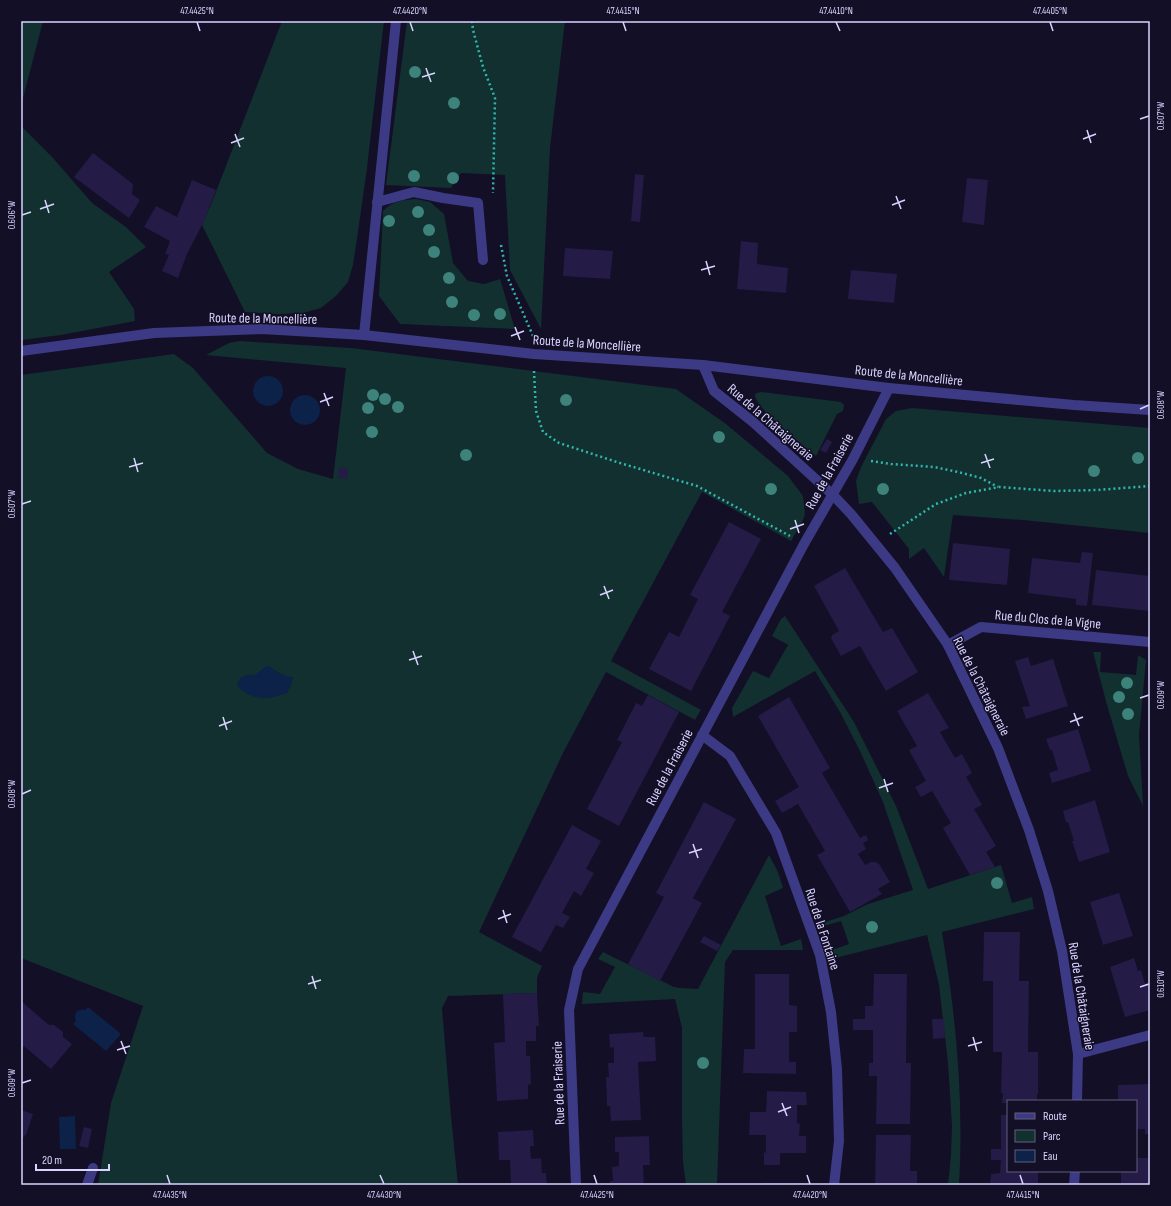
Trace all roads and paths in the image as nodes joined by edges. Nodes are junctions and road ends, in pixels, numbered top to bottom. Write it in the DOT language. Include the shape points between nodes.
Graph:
graph roads {
  1 [pos="396,21"];
  2 [pos="472,21"];
  3 [pos="493,196"];
  4 [pos="377,202"];
  5 [pos="500,240"];
  6 [pos="483,260"];
  7 [pos="364,335"];
  8 [pos="21,351"];
  9 [pos="534,354"];
  10 [pos="703,365"];
  11 [pos="888,388"];
  12 [pos="1150,410"];
  13 [pos="869,460"];
  14 [pos="1150,486"];
  15 [pos="999,487"];
  16 [pos="833,495"];
  17 [pos="873,541"];
  18 [pos="804,544"];
  19 [pos="1150,642"];
  20 [pos="948,645"];
  21 [pos="702,735"];
  22 [pos="1150,1035"];
  23 [pos="1078,1054"];
  24 [pos="1077,1100"];
  25 [pos="93,1168"];
  26 [pos="1075,1172"];
  27 [pos="87,1185"];
  28 [pos="576,1185"];
  29 [pos="834,1185"];
  30 [pos="1074,1185"];
  1 -- 4 [label="street"];
  2 -- 3 [label="path" via="482,67 494,98"];
  4 -- 6 [label="street" via="414,192 478,203"];
  4 -- 7 [label="street"];
  5 -- 9 [label="path" via="507,276 532,334"];
  7 -- 8 [label="street, Route de la Moncellière" via="262,329 154,333"];
  7 -- 9 [label="street, Route de la Moncellière"];
  9 -- 10 [label="street, Route de la Moncellière"];
  9 -- 18 [label="path" via="536,411 543,432 559,442 697,486"];
  10 -- 11 [label="street, Route de la Moncellière"];
  10 -- 16 [label="street, Rue de la Châtaigneraie" via="714,391 753,422"];
  11 -- 12 [label="street, Route de la Moncellière"];
  11 -- 16 [label="street, Rue de la Fraiserie"];
  13 -- 15 [label="path" via="934,467 982,478"];
  14 -- 15 [label="path" via="1054,491"];
  15 -- 17 [label="path" via="966,493 936,504 892,533"];
  16 -- 17 [label="street, Rue de la Châtaigneraie"];
  16 -- 18 [label="street, Rue de la Fraiserie"];
  17 -- 20 [label="street, Rue de la Châtaigneraie" via="895,568"];
  18 -- 21 [label="street, Rue de la Fraiserie"];
  19 -- 20 [label="street, Rue du Clos de la Vigne" via="981,627"];
  20 -- 23 [label="street, Rue de la Châtaigneraie" via="998,748 1029,830 1048,890 1062,951"];
  21 -- 28 [label="street, Rue de la Fraiserie" via="578,969 569,1010"];
  21 -- 29 [label="street, Rue de la Fontaine" via="730,756 776,833 820,955 831,1012 837,1069 839,1142"];
  22 -- 23 [label="street"];
  23 -- 24 [label="street, Rue de la Châtaigneraie"];
  25 -- 27 [label="street"];
  26 -- 30 [label="street"];
}
